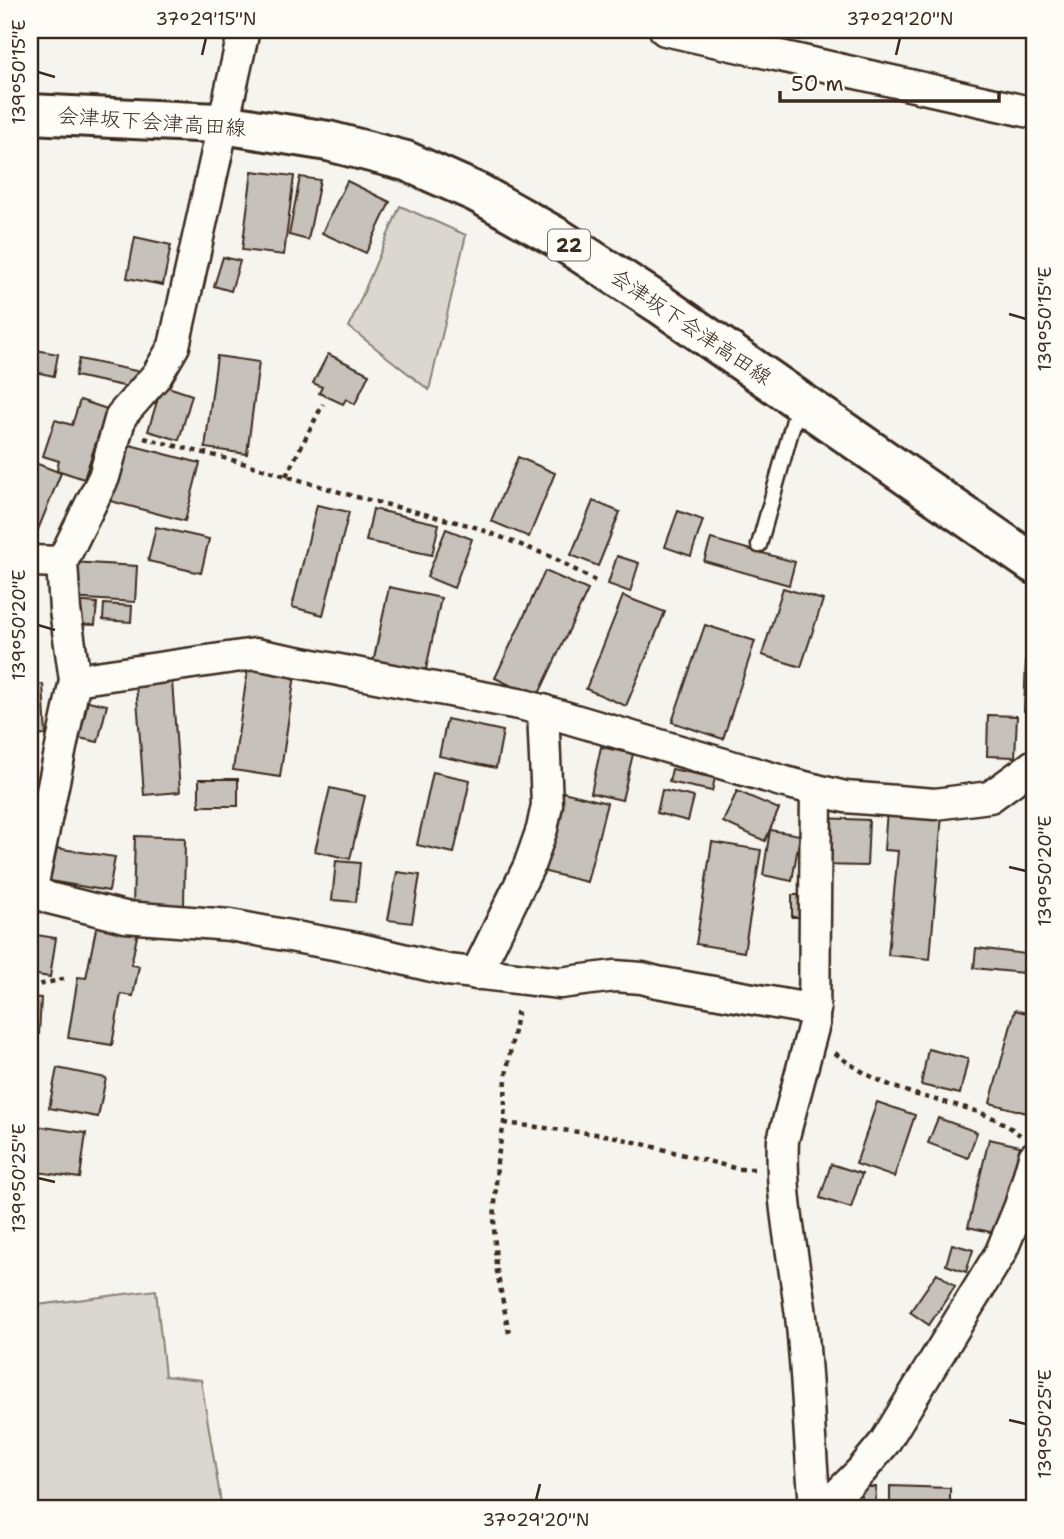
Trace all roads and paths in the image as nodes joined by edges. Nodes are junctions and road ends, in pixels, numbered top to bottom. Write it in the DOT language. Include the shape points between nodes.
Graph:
graph roads {
  1 [pos="244,30"];
  2 [pos="665,30"];
  3 [pos="1034,113"];
  4 [pos="30,114"];
  5 [pos="223,124"];
  6 [pos="799,400"];
  7 [pos="323,404"];
  8 [pos="117,429"];
  9 [pos="286,476"];
  10 [pos="760,545"];
  11 [pos="30,561"];
  12 [pos="62,562"];
  13 [pos="1034,564"];
  14 [pos="594,581"];
  15 [pos="75,680"];
  16 [pos="543,710"];
  17 [pos="1034,765"];
  18 [pos="816,790"];
  19 [pos="31,893"];
  20 [pos="476,974"];
  21 [pos="67,978"];
  22 [pos="526,980"];
  23 [pos="30,987"];
  24 [pos="814,1022"];
  25 [pos="504,1123"];
  26 [pos="1030,1148"];
  27 [pos="782,1159"];
  28 [pos="509,1332"];
  29 [pos="845,1498"];
  1 -- 5 [label="street"];
  2 -- 3 [label="street"];
  4 -- 5 [label="main road, 会津坂下会津高田線 / 22"];
  5 -- 6 [label="main road, 会津坂下会津高田線 / 22" via="328,141 406,161 478,193 558,238"];
  5 -- 8 [label="street" via="174,346 157,375 121,416"];
  6 -- 10 [label="lane"];
  6 -- 13 [label="main road, 会津坂下会津高田線 / 22"];
  7 -- 9 [label="path"];
  8 -- 9 [label="path"];
  8 -- 12 [label="street" via="104,477"];
  9 -- 14 [label="path" via="472,526 552,557"];
  11 -- 12 [label="street"];
  12 -- 15 [label="street"];
  15 -- 16 [label="street" via="255,654"];
  15 -- 19 [label="street"];
  16 -- 18 [label="street"];
  16 -- 20 [label="street" via="547,805 542,829"];
  17 -- 18 [label="street" via="990,797 935,804 845,797"];
  18 -- 24 [label="street"];
  19 -- 20 [label="street" via="125,917 230,925"];
  20 -- 22 [label="street"];
  21 -- 23 [label="path"];
  22 -- 24 [label="street" via="560,983 615,976 642,978"];
  22 -- 25 [label="path" via="514,1023"];
  24 -- 26 [label="path" via="854,1068 921,1096 1005,1122"];
  24 -- 27 [label="street"];
  25 -- 27 [label="path" via="612,1136 738,1169 757,1169"];
  25 -- 28 [label="path" via="494,1226 496,1266"];
  26 -- 29 [label="street" via="1020,1206 1001,1252 886,1442"];
  27 -- 29 [label="street" via="801,1320 815,1505"];
}
